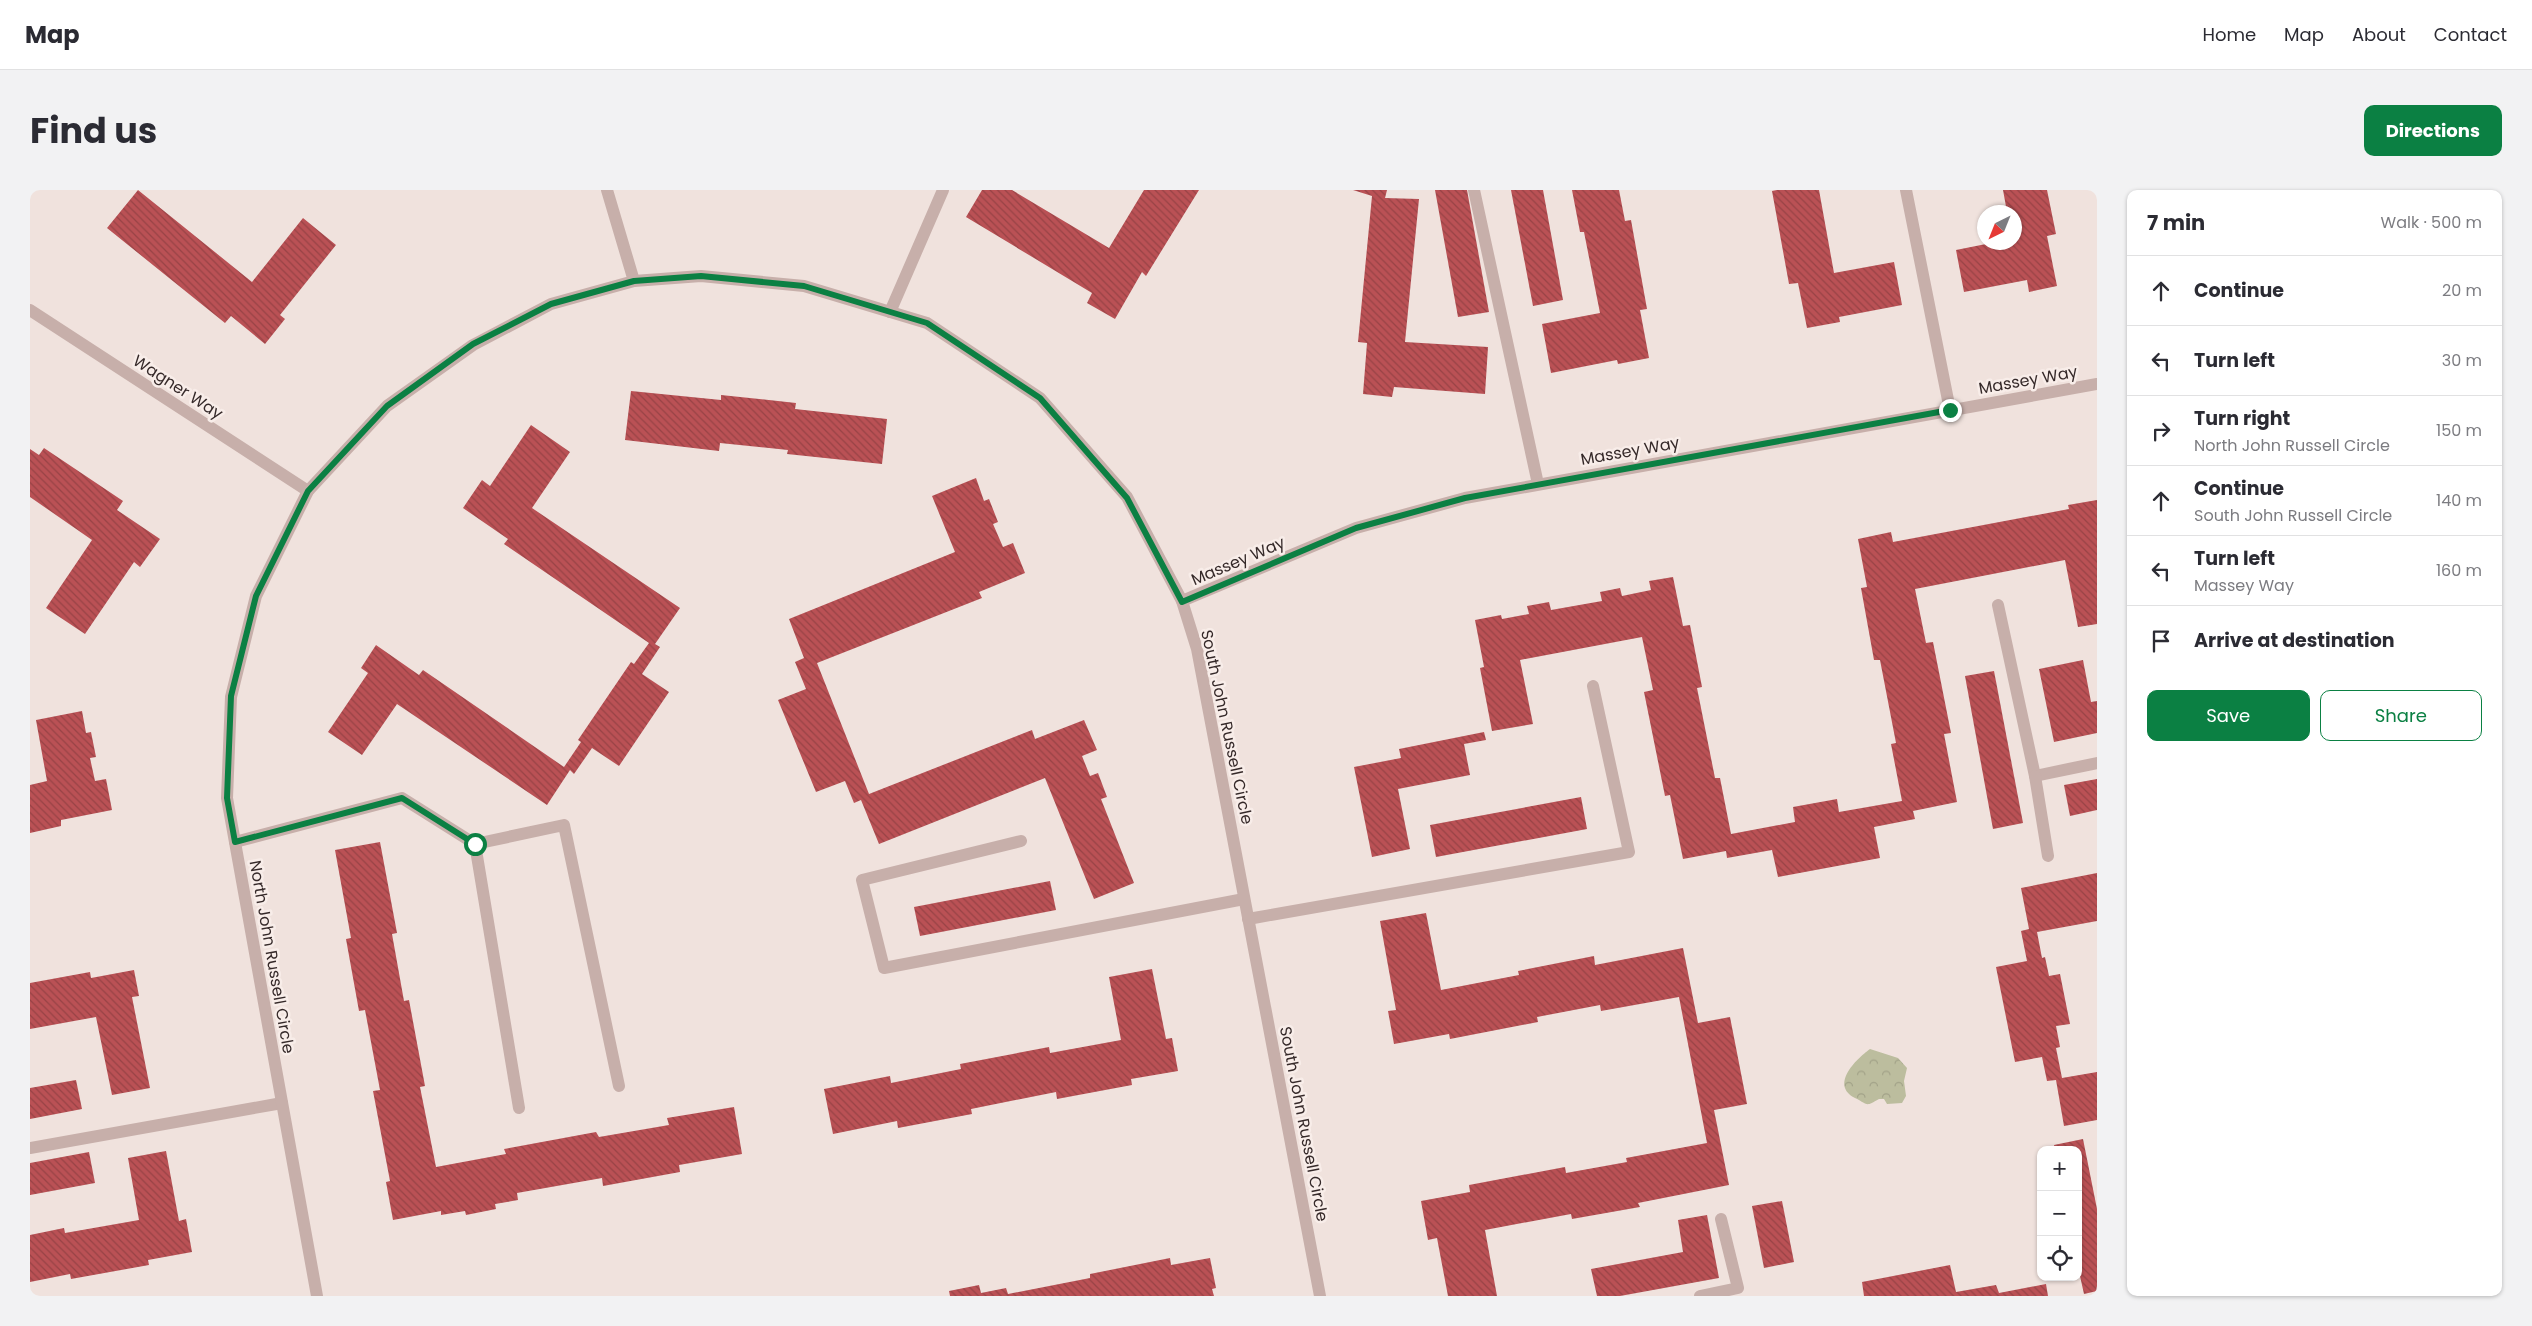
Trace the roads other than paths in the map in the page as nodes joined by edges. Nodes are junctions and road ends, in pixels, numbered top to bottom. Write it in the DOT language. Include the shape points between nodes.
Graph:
graph roads {
  1 [pos="607,190"];
  2 [pos="943,190"];
  3 [pos="1474,190"];
  4 [pos="1906,190"];
  5 [pos="634,281"];
  6 [pos="30,310"];
  7 [pos="890,312"];
  8 [pos="2097,384"];
  9 [pos="1950,410"];
  10 [pos="1538,484"];
  11 [pos="308,491"];
  12 [pos="1182,602"];
  13 [pos="1998,605"];
  14 [pos="1593,686"];
  15 [pos="2097,763"];
  16 [pos="2035,776"];
  17 [pos="1020,841"];
  18 [pos="235,842"];
  19 [pos="475,844"];
  20 [pos="2048,856"];
  21 [pos="1244,899"];
  22 [pos="1248,919"];
  23 [pos="619,1086"];
  24 [pos="282,1103"];
  25 [pos="520,1108"];
  26 [pos="30,1148"];
  27 [pos="1721,1219"];
  28 [pos="317,1296"];
  29 [pos="1320,1296"];
  30 [pos="1700,1296"];
  1 -- 5 [label="street"];
  2 -- 7 [label="street"];
  3 -- 10 [label="street"];
  4 -- 9 [label="street"];
  5 -- 7 [label="street, South John Russell Circle" via="701,276 804,286"];
  5 -- 11 [label="street, North John Russell Circle" via="551,304 473,344 387,406"];
  6 -- 11 [label="street, Wagner Way"];
  7 -- 12 [label="street, South John Russell Circle" via="927,323 1040,398 1127,498"];
  8 -- 9 [label="street, Massey Way"];
  9 -- 10 [label="street, Massey Way"];
  10 -- 12 [label="street, Massey Way" via="1465,498 1356,528"];
  11 -- 18 [label="street, North John Russell Circle" via="256,596 231,696 227,798"];
  12 -- 21 [label="street, South John Russell Circle" via="1197,649"];
  13 -- 16 [label="street"];
  14 -- 22 [label="street" via="1629,852"];
  15 -- 16 [label="street"];
  16 -- 20 [label="street"];
  17 -- 21 [label="street" via="862,880 884,968"];
  18 -- 19 [label="street" via="402,798"];
  18 -- 24 [label="street, North John Russell Circle"];
  19 -- 23 [label="street" via="564,825"];
  19 -- 25 [label="street"];
  21 -- 22 [label="street, South John Russell Circle"];
  22 -- 29 [label="street, South John Russell Circle"];
  24 -- 26 [label="street"];
  24 -- 28 [label="street, North John Russell Circle"];
  27 -- 30 [label="street" via="1738,1288"];
}
